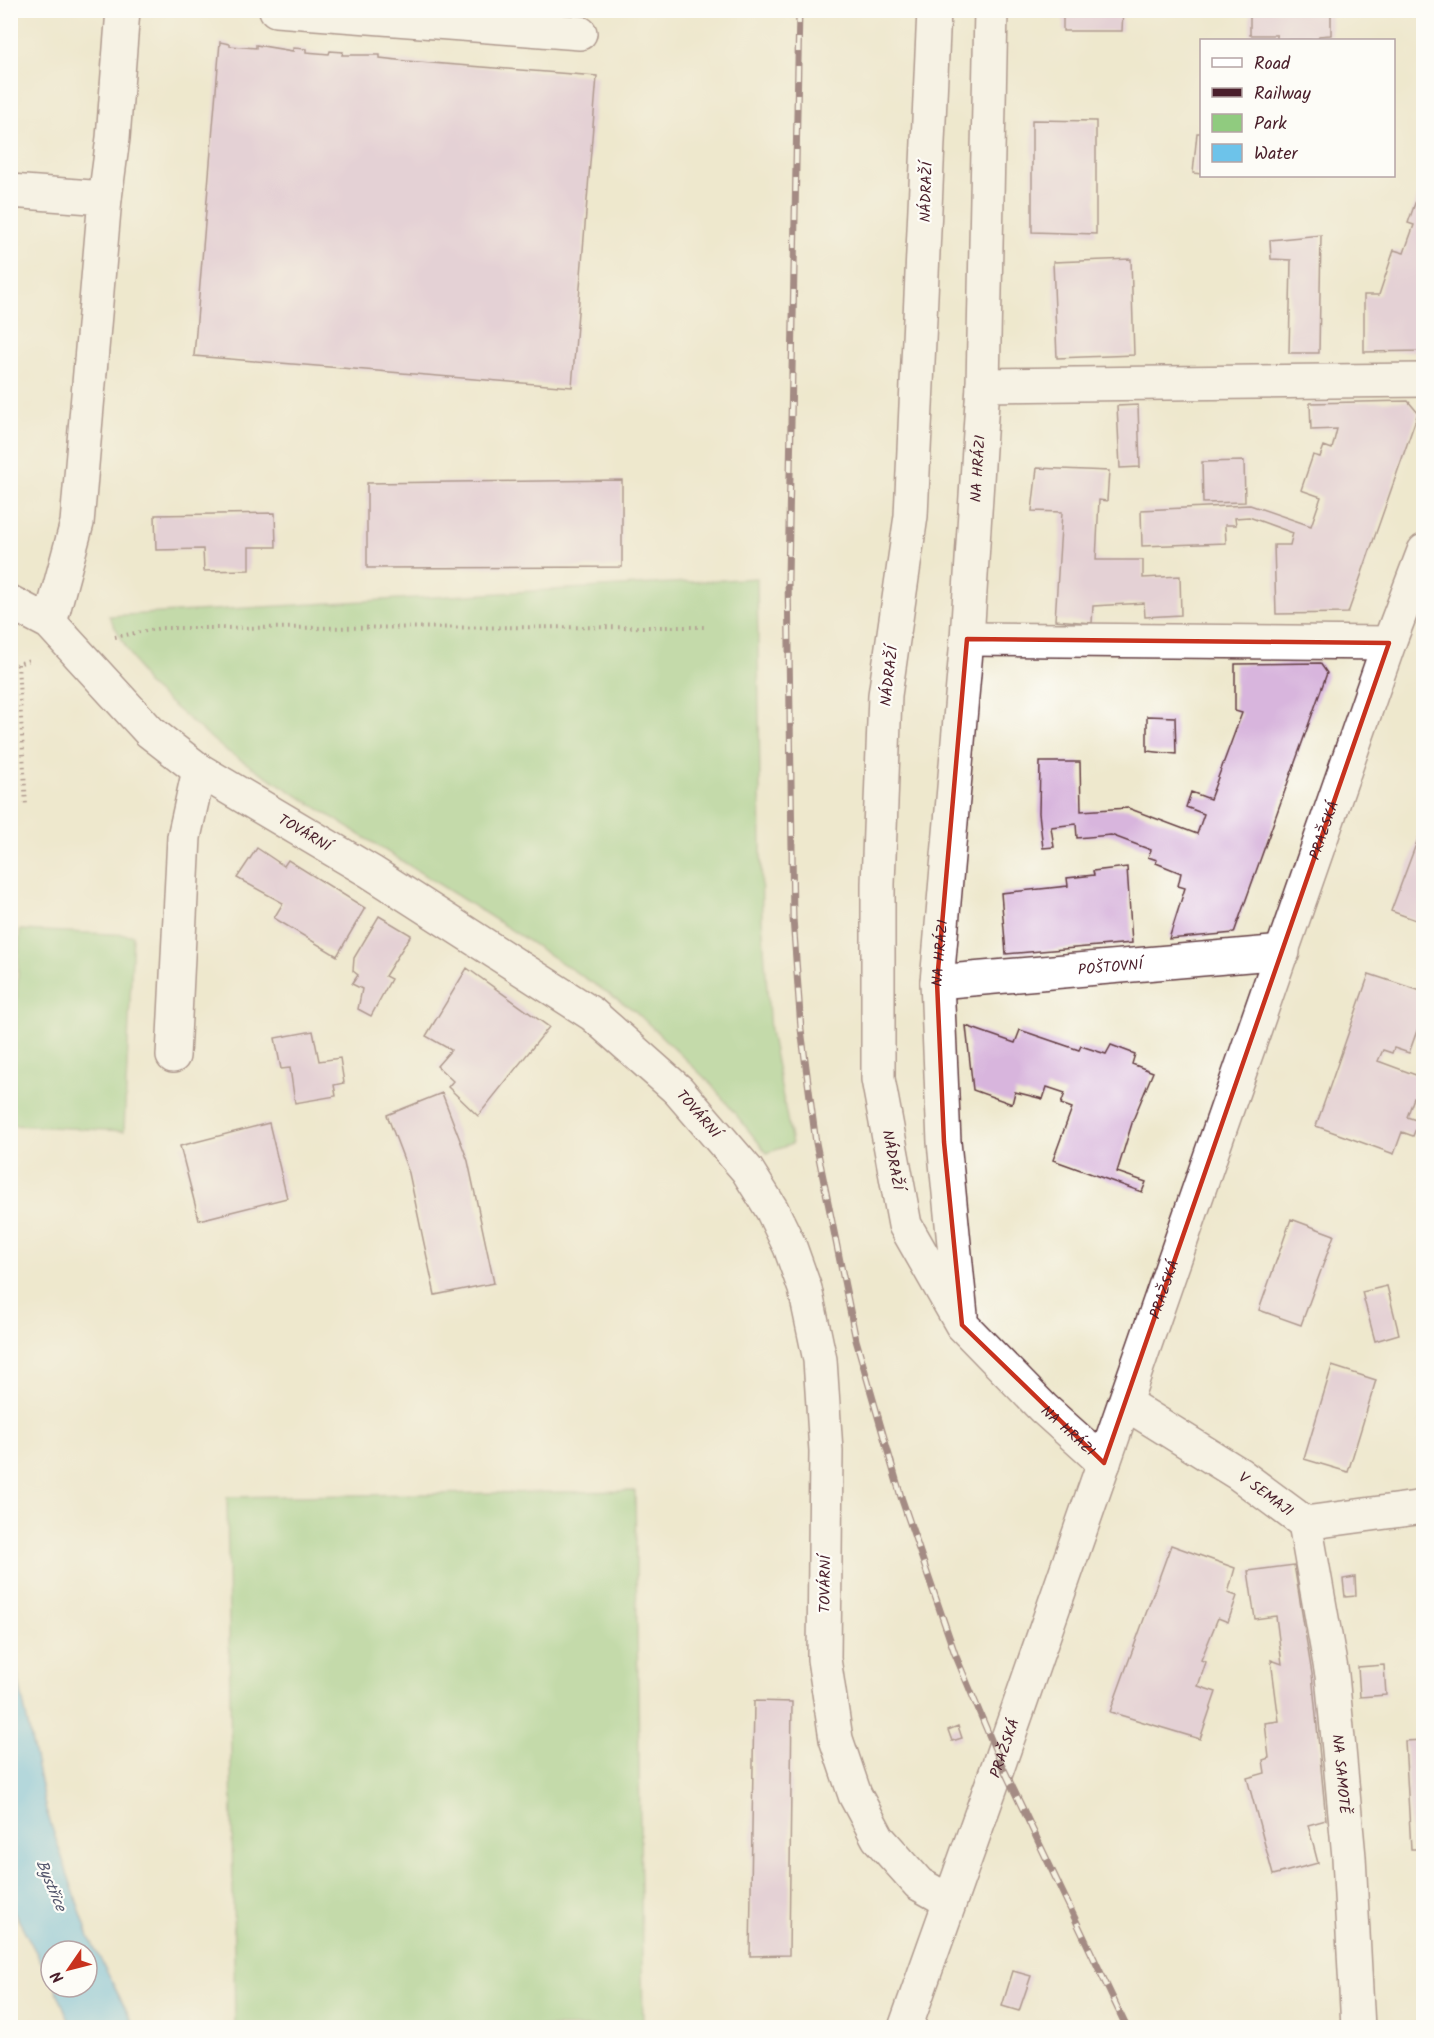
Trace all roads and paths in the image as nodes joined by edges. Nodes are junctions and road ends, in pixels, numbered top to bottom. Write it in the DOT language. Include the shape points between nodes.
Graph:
graph roads {
  1 [pos="123,10"];
  2 [pos="276,10"];
  3 [pos="934,10"];
  4 [pos="991,10"];
  5 [pos="580,33"];
  6 [pos="10,191"];
  7 [pos="105,198"];
  8 [pos="1424,380"];
  9 [pos="983,385"];
  10 [pos="1424,551"];
  11 [pos="10,602"];
  12 [pos="704,627"];
  13 [pos="60,635"];
  14 [pos="967,639"];
  15 [pos="1389,643"];
  16 [pos="18,664"];
  17 [pos="199,770"];
  18 [pos="26,806"];
  19 [pos="1283,952"];
  20 [pos="937,982"];
  21 [pos="174,1056"];
  22 [pos="962,1325"];
  23 [pos="1125,1403"];
  24 [pos="1104,1463"];
  25 [pos="1424,1507"];
  26 [pos="1305,1522"];
  27 [pos="949,1901"];
  28 [pos="905,2028"];
  29 [pos="1358,2028"];
  1 -- 7 [label="street"];
  2 -- 5 [label="street"];
  3 -- 22 [label="street, NÁDRAŽÍ" via="911,516 885,695 878,884 878,1078 905,1225"];
  4 -- 9 [label="street, NA HRÁZI"];
  6 -- 7 [label="street"];
  7 -- 13 [label="street" via="77,523"];
  8 -- 9 [label="street"];
  9 -- 14 [label="street, NA HRÁZI"];
  10 -- 15 [label="street, PRAŽSKÁ"];
  11 -- 13 [label="street, TOVÁRNÍ"];
  12 -- 13 [label="path" via="161,628"];
  13 -- 17 [label="street, TOVÁRNÍ" via="150,732"];
  14 -- 15 [label="street"];
  14 -- 20 [label="street, NA HRÁZI"];
  15 -- 19 [label="street, PRAŽSKÁ"];
  16 -- 18 [label="path"];
  17 -- 21 [label="street" via="184,837"];
  17 -- 27 [label="street, TOVÁRNÍ" via="371,872 592,1014 678,1090 747,1170 790,1247 805,1289 818,1349 826,1451 825,1659 836,1739 855,1795 878,1838 919,1884"];
  19 -- 20 [label="street, POŠTOVNÍ"];
  19 -- 23 [label="street, PRAŽSKÁ"];
  20 -- 22 [label="street, NA HRÁZI" via="944,1142"];
  22 -- 24 [label="street, NA HRÁZI" via="1043,1408"];
  23 -- 24 [label="street, PRAŽSKÁ"];
  23 -- 26 [label="street, V SEMAJI" via="1239,1474"];
  24 -- 27 [label="street, PRAŽSKÁ"];
  25 -- 26 [label="street, V SEMAJI"];
  26 -- 29 [label="street, NA SAMOTĚ" via="1332,1675 1349,1857"];
  27 -- 28 [label="street, PRAŽSKÁ"];
}
